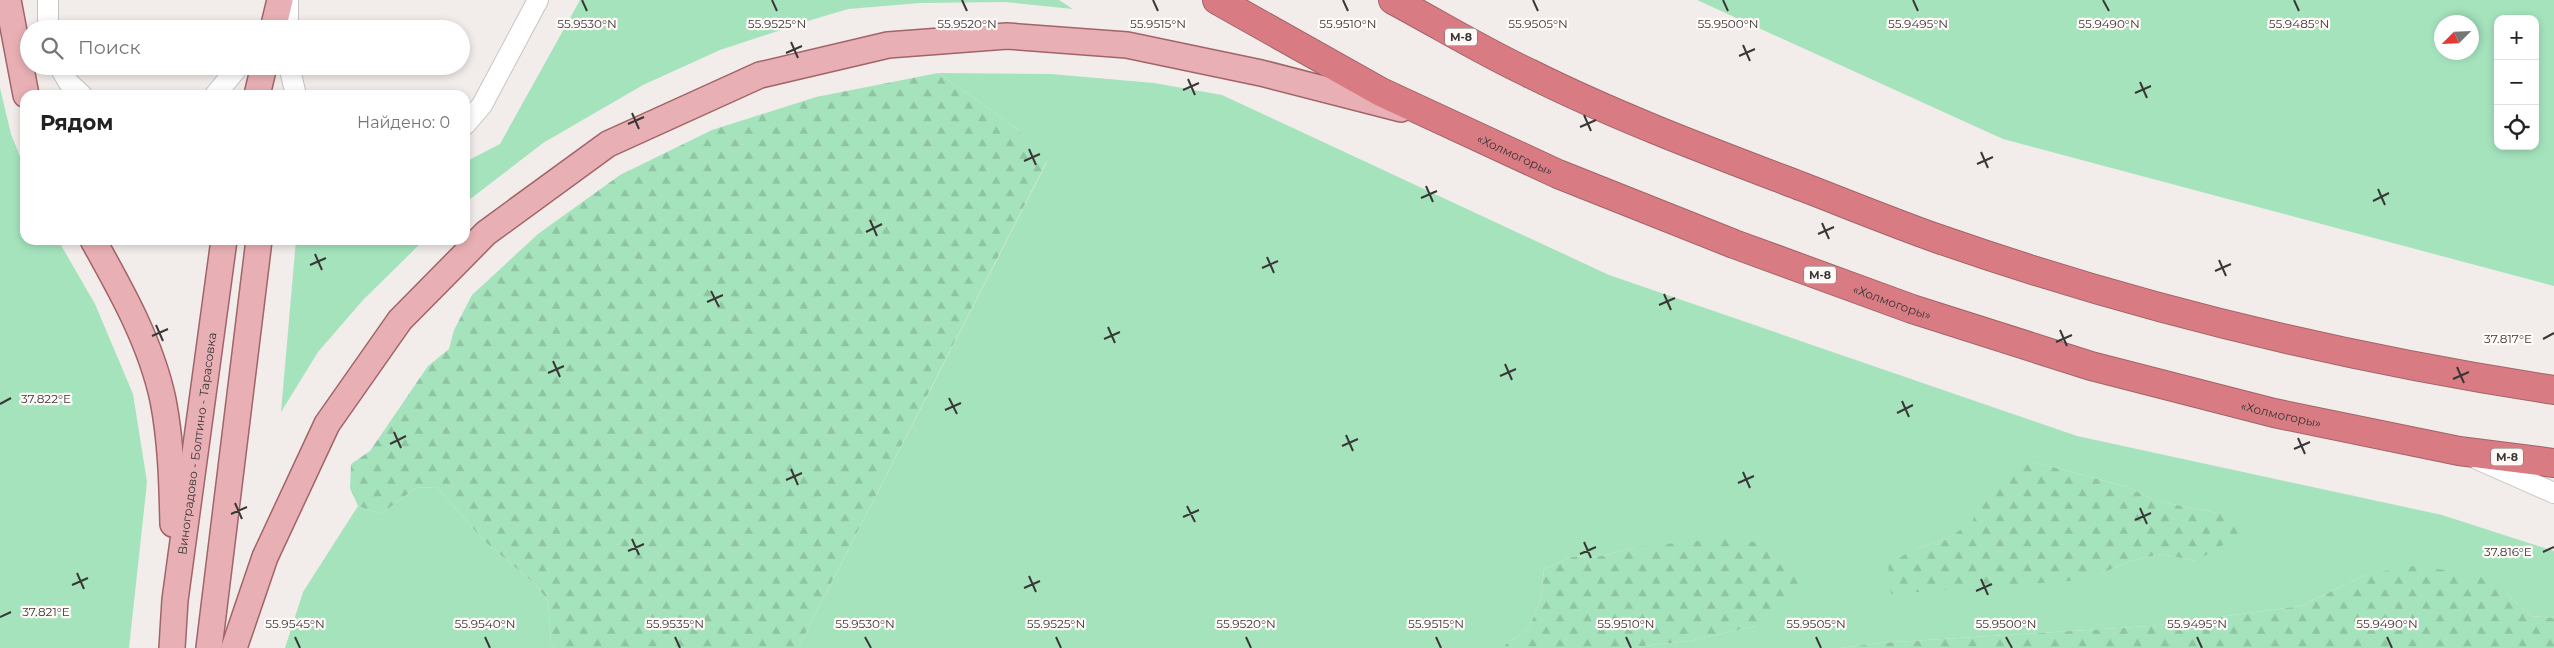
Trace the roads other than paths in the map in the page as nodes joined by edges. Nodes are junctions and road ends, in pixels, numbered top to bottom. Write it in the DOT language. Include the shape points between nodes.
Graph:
graph roads {
  1 [pos="8,0"];
  2 [pos="48,0"];
  3 [pos="273,0"];
  4 [pos="280,0"];
  5 [pos="286,0"];
  6 [pos="538,0"];
  7 [pos="1217,0"];
  8 [pos="1392,0"];
  9 [pos="1419,0"];
  10 [pos="48,20"];
  11 [pos="264,20"];
  12 [pos="275,20"];
  13 [pos="283,20"];
  14 [pos="287,20"];
  15 [pos="20,63"];
  16 [pos="1529,73"];
  17 [pos="22,75"];
  18 [pos="65,75"];
  19 [pos="232,75"];
  20 [pos="262,75"];
  21 [pos="276,75"];
  22 [pos="292,75"];
  23 [pos="25,90"];
  24 [pos="77,90"];
  25 [pos="219,90"];
  26 [pos="258,90"];
  27 [pos="275,90"];
  28 [pos="295,90"];
  29 [pos="1438,118"];
  30 [pos="470,119"];
  31 [pos="96,245"];
  32 [pos="223,245"];
  33 [pos="258,245"];
  34 [pos="2554,390"];
  35 [pos="2459,451"];
  36 [pos="2554,463"];
  37 [pos="2554,493"];
  38 [pos="176,600"];
  39 [pos="172,648"];
  40 [pos="209,648"];
  41 [pos="234,648"];
  1 -- 15 [label="main road"];
  2 -- 10 [label="street"];
  3 -- 11 [label="street"];
  4 -- 12 [label="main road"];
  5 -- 13 [label="main road"];
  5 -- 14 [label="street"];
  6 -- 30 [label="street" via="482,105"];
  7 -- 29 [label="highway, «Холмогоры» / М-8" via="1381,92"];
  8 -- 16 [label="highway, М-8"];
  9 -- 16 [label="street"];
  16 -- 34 [label="highway, М-8" via="1722,156 1936,238 2112,294 2291,340 2472,377"];
  17 -- 23 [label="main road"];
  18 -- 24 [label="street"];
  19 -- 25 [label="street"];
  20 -- 26 [label="main road"];
  21 -- 27 [label="main road"];
  22 -- 28 [label="street"];
  29 -- 35 [label="highway, «Холмогоры» / М-8" via="1567,178 1912,309 2130,376 2274,413"];
  29 -- 41 [label="main road" via="1128,44 1007,36 888,45 760,75 608,144 486,233 400,320 326,424 265,557"];
  31 -- 38 [label="main road" via="146,346 162,399 172,457"];
  32 -- 38 [label="main road, Виноградово - Болтино - Тарасовка"];
  33 -- 40 [label="main road"];
  35 -- 36 [label="highway, «Холмогоры» / М-8"];
  35 -- 37 [label="street"];
  38 -- 39 [label="main road, Виноградово - Болтино - Тарасовка"];
}
